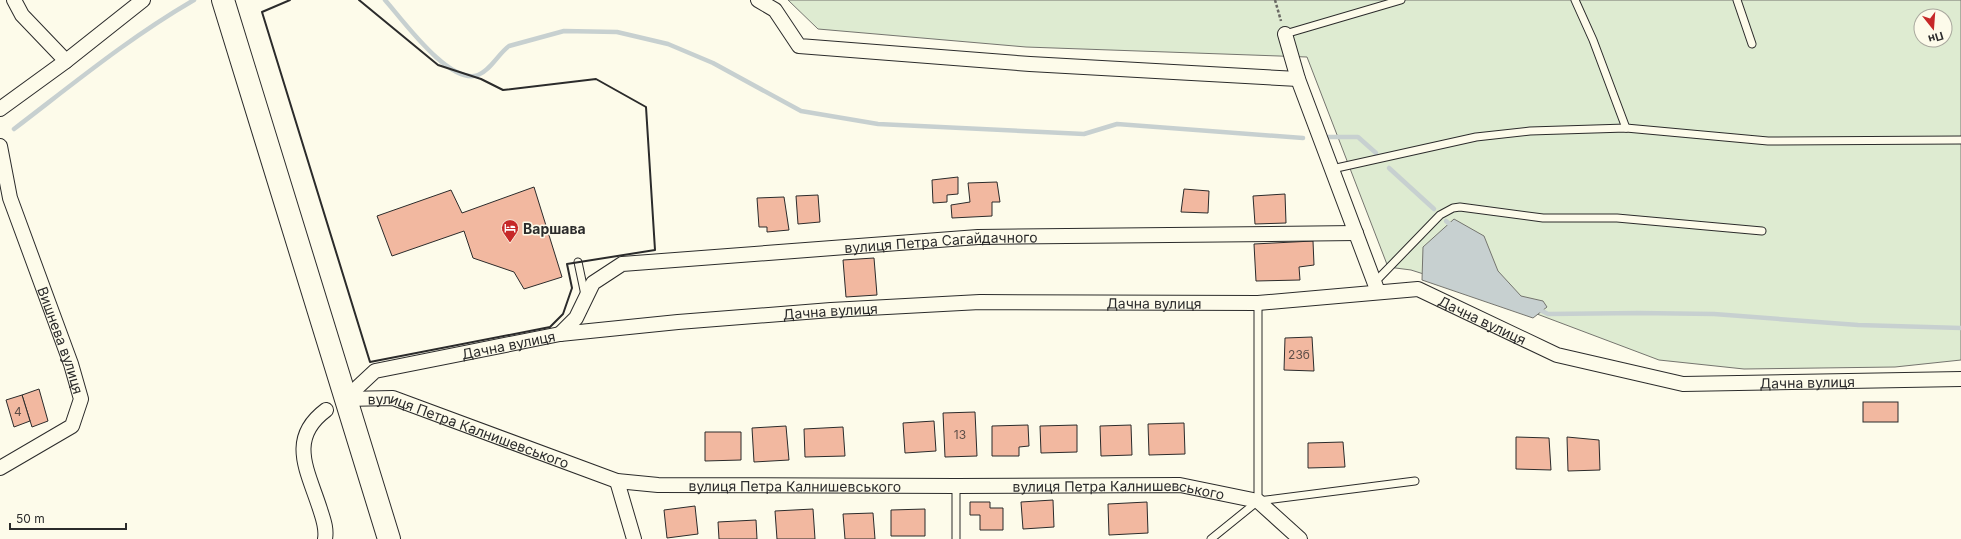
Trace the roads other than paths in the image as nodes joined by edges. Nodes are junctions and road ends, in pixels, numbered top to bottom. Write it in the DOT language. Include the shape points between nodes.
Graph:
graph roads {
  1 [pos="14,0"];
  2 [pos="144,0"];
  3 [pos="223,0"];
  4 [pos="758,0"];
  5 [pos="1401,0"];
  6 [pos="1575,0"];
  7 [pos="1737,0"];
  8 [pos="1285,34"];
  9 [pos="1752,44"];
  10 [pos="66,61"];
  11 [pos="1298,79"];
  12 [pos="0,108"];
  13 [pos="1626,128"];
  14 [pos="1961,140"];
  15 [pos="0,146"];
  16 [pos="1332,169"];
  17 [pos="10,198"];
  18 [pos="0,209"];
  19 [pos="1762,230"];
  20 [pos="1356,233"];
  21 [pos="578,262"];
  22 [pos="1376,287"];
  23 [pos="586,297"];
  24 [pos="1258,304"];
  25 [pos="560,334"];
  26 [pos="1961,379"];
  27 [pos="335,405"];
  28 [pos="0,468"];
  29 [pos="617,481"];
  30 [pos="1415,481"];
  31 [pos="956,486"];
  32 [pos="1258,501"];
  33 [pos="325,539"];
  34 [pos="389,539"];
  35 [pos="634,539"];
  36 [pos="956,539"];
  37 [pos="1211,539"];
  38 [pos="1300,539"];
  1 -- 10 [label="street" via="22,15"];
  2 -- 10 [label="street"];
  3 -- 27 [label="highway"];
  4 -- 11 [label="street" via="775,10 800,46 1030,64"];
  5 -- 8 [label="lane"];
  6 -- 13 [label="lane"];
  7 -- 9 [label="lane"];
  8 -- 11 [label="street"];
  10 -- 12 [label="street"];
  11 -- 16 [label="street"];
  13 -- 14 [label="lane" via="1768,141"];
  13 -- 16 [label="lane" via="1530,131 1476,136"];
  15 -- 17 [label="street, Вишнева вулиця"];
  16 -- 20 [label="street"];
  17 -- 18 [label="street"];
  17 -- 28 [label="street, Вишнева вулиця" via="71,364 80,399 72,426"];
  19 -- 22 [label="lane" via="1617,218 1543,218 1453,208 1440,215"];
  20 -- 22 [label="street"];
  20 -- 23 [label="street, вулиця Петра Сагайдачного" via="978,237 622,264 593,283"];
  21 -- 23 [label="lane"];
  22 -- 24 [label="street, Дачна вулиця"];
  22 -- 26 [label="street, Дачна вулиця" via="1418,289 1557,355 1683,384"];
  23 -- 25 [label="street, вулиця Петра Сагайдачного" via="576,318"];
  24 -- 25 [label="street, Дачна вулиця" via="980,302 808,312"];
  24 -- 32 [label="lane"];
  25 -- 27 [label="street, Дачна вулиця" via="486,344 375,371"];
  27 -- 29 [label="street, вулиця Петра Калнишевського" via="393,398"];
  27 -- 33 [label="street, Дачна вулиця" via="310,424 303,444 307,470 325,525"];
  27 -- 34 [label="highway"];
  29 -- 31 [label="street, вулиця Петра Калнишевського" via="658,485"];
  29 -- 35 [label="street"];
  30 -- 32 [label="lane"];
  31 -- 32 [label="street, вулиця Петра Калнишевського" via="1180,485"];
  31 -- 36 [label="lane"];
  32 -- 37 [label="lane, вулиця Петра Калнишевського"];
  32 -- 38 [label="street"];
}
